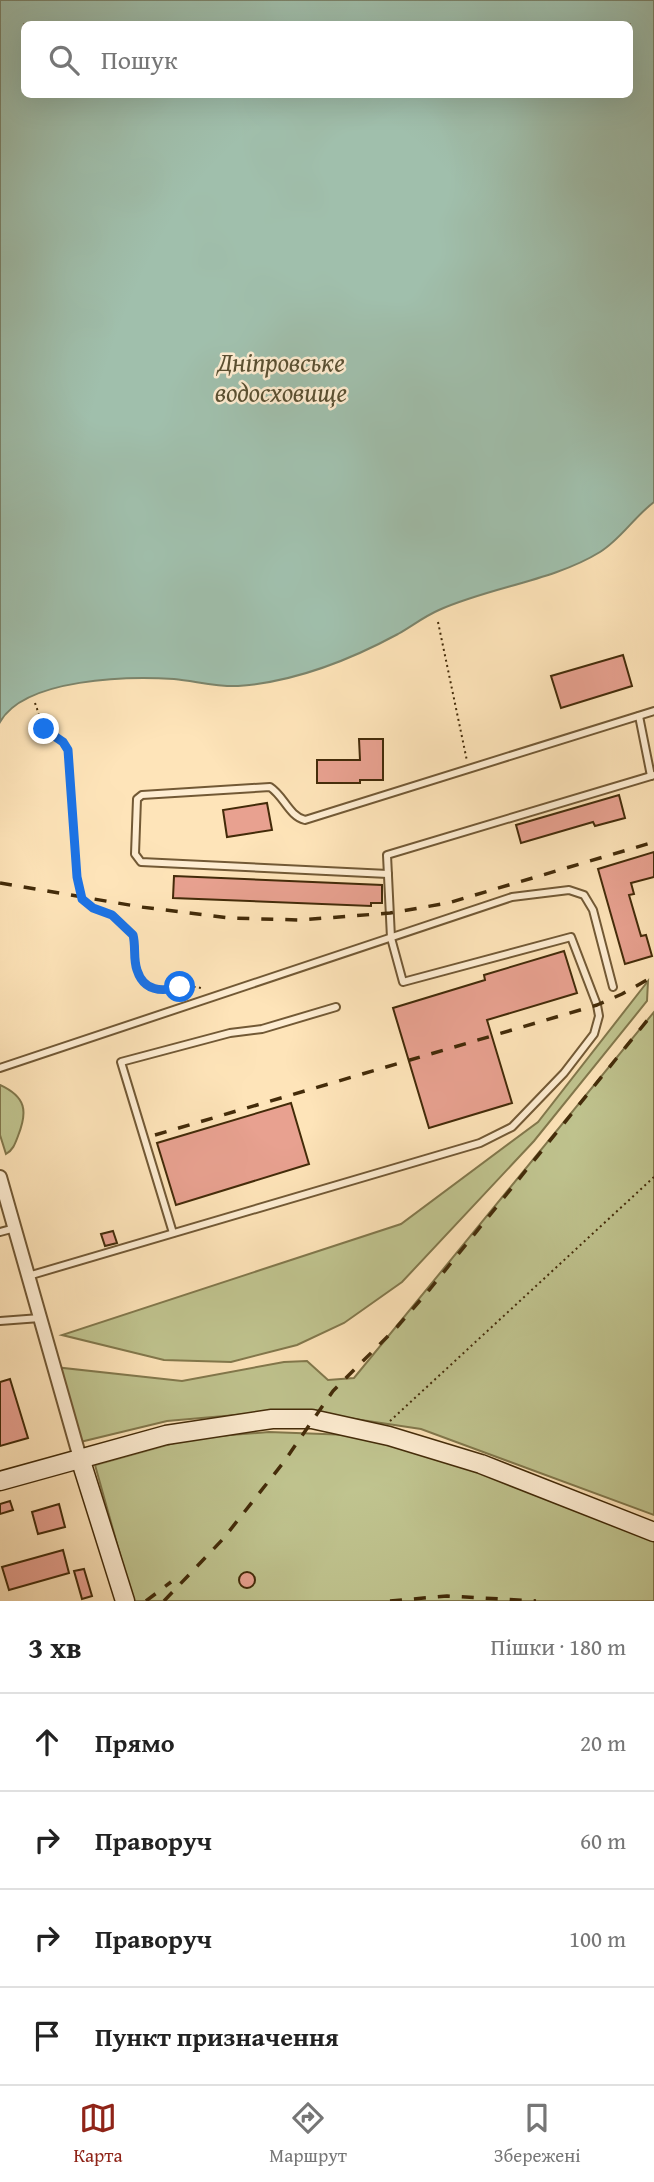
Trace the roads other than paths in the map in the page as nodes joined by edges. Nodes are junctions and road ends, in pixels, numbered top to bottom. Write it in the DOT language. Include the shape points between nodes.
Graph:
graph roads {
  1 [pos="654,711"];
  2 [pos="639,716"];
  3 [pos="652,775"];
  4 [pos="388,874"];
  5 [pos="391,938"];
  6 [pos="614,987"];
  7 [pos="336,1007"];
  8 [pos="0,1068"];
  9 [pos="0,1177"];
  10 [pos="15,1228"];
  11 [pos="0,1232"];
  12 [pos="173,1233"];
  13 [pos="28,1276"];
  14 [pos="40,1318"];
  15 [pos="0,1321"];
  16 [pos="80,1458"];
  17 [pos="0,1481"];
  18 [pos="654,1532"];
  19 [pos="125,1601"];
  1 -- 2 [label="lane"];
  2 -- 3 [label="lane"];
  2 -- 4 [label="lane" via="305,820 270,787 142,795 137,799 135,854 141,862"];
  3 -- 4 [label="lane" via="387,855"];
  4 -- 5 [label="lane"];
  5 -- 6 [label="lane" via="512,897 569,890 584,895 593,910"];
  5 -- 8 [label="lane"];
  5 -- 12 [label="lane" via="403,982 571,937 600,1016 594,1034 565,1073 512,1127 480,1143"];
  7 -- 12 [label="lane" via="262,1030 230,1033 121,1062"];
  9 -- 10 [label="street"];
  10 -- 11 [label="lane"];
  10 -- 13 [label="street"];
  12 -- 13 [label="lane"];
  13 -- 14 [label="street"];
  14 -- 15 [label="lane"];
  14 -- 16 [label="street"];
  16 -- 17 [label="street"];
  16 -- 18 [label="street" via="166,1435 272,1419 312,1419 481,1464"];
  16 -- 19 [label="street"];
}
